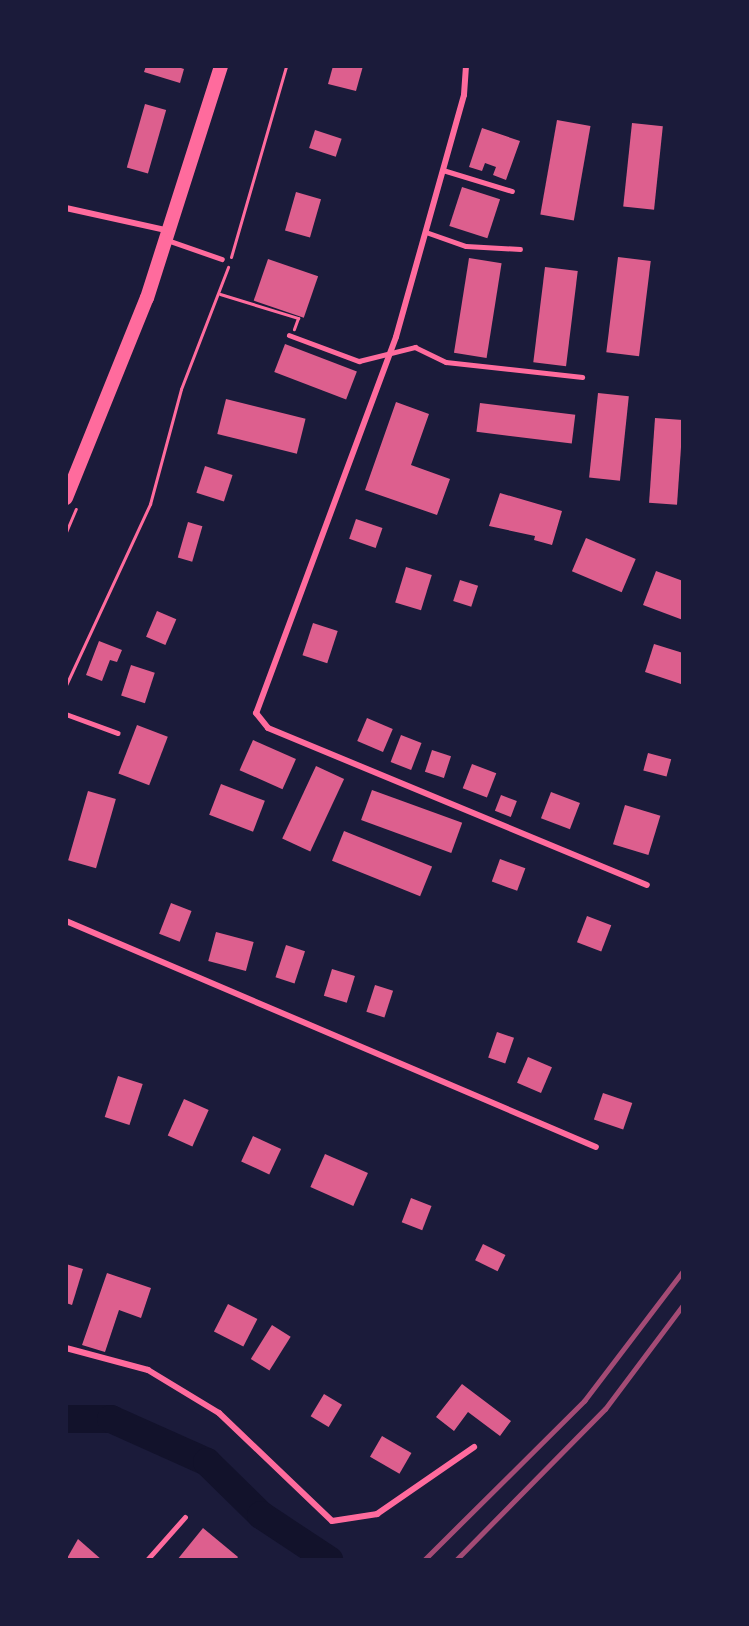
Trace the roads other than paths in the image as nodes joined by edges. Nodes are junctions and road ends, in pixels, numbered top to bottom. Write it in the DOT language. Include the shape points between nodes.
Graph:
graph roads {
  1 [pos="221,66"];
  2 [pos="466,66"];
  3 [pos="443,170"];
  4 [pos="512,191"];
  5 [pos="66,208"];
  6 [pos="426,232"];
  7 [pos="169,236"];
  8 [pos="520,249"];
  9 [pos="222,259"];
  10 [pos="290,336"];
  11 [pos="392,350"];
  12 [pos="582,376"];
  13 [pos="66,498"];
  14 [pos="66,714"];
  15 [pos="118,734"];
  16 [pos="647,885"];
  17 [pos="66,921"];
  18 [pos="596,1147"];
  19 [pos="66,1348"];
  20 [pos="474,1448"];
  21 [pos="185,1517"];
  22 [pos="147,1560"];
  1 -- 7 [label="main road"];
  2 -- 3 [label="street" via="464,95"];
  3 -- 4 [label="lane"];
  3 -- 6 [label="street"];
  5 -- 7 [label="street"];
  6 -- 8 [label="lane" via="466,246"];
  6 -- 11 [label="street"];
  7 -- 9 [label="lane"];
  7 -- 13 [label="main road"];
  10 -- 11 [label="lane" via="359,361"];
  11 -- 12 [label="lane" via="415,347 446,362"];
  11 -- 16 [label="street" via="256,713 268,728"];
  14 -- 15 [label="lane"];
  17 -- 18 [label="street"];
  19 -- 20 [label="street" via="148,1370 219,1413 332,1521 377,1514"];
  21 -- 22 [label="lane"];
}
